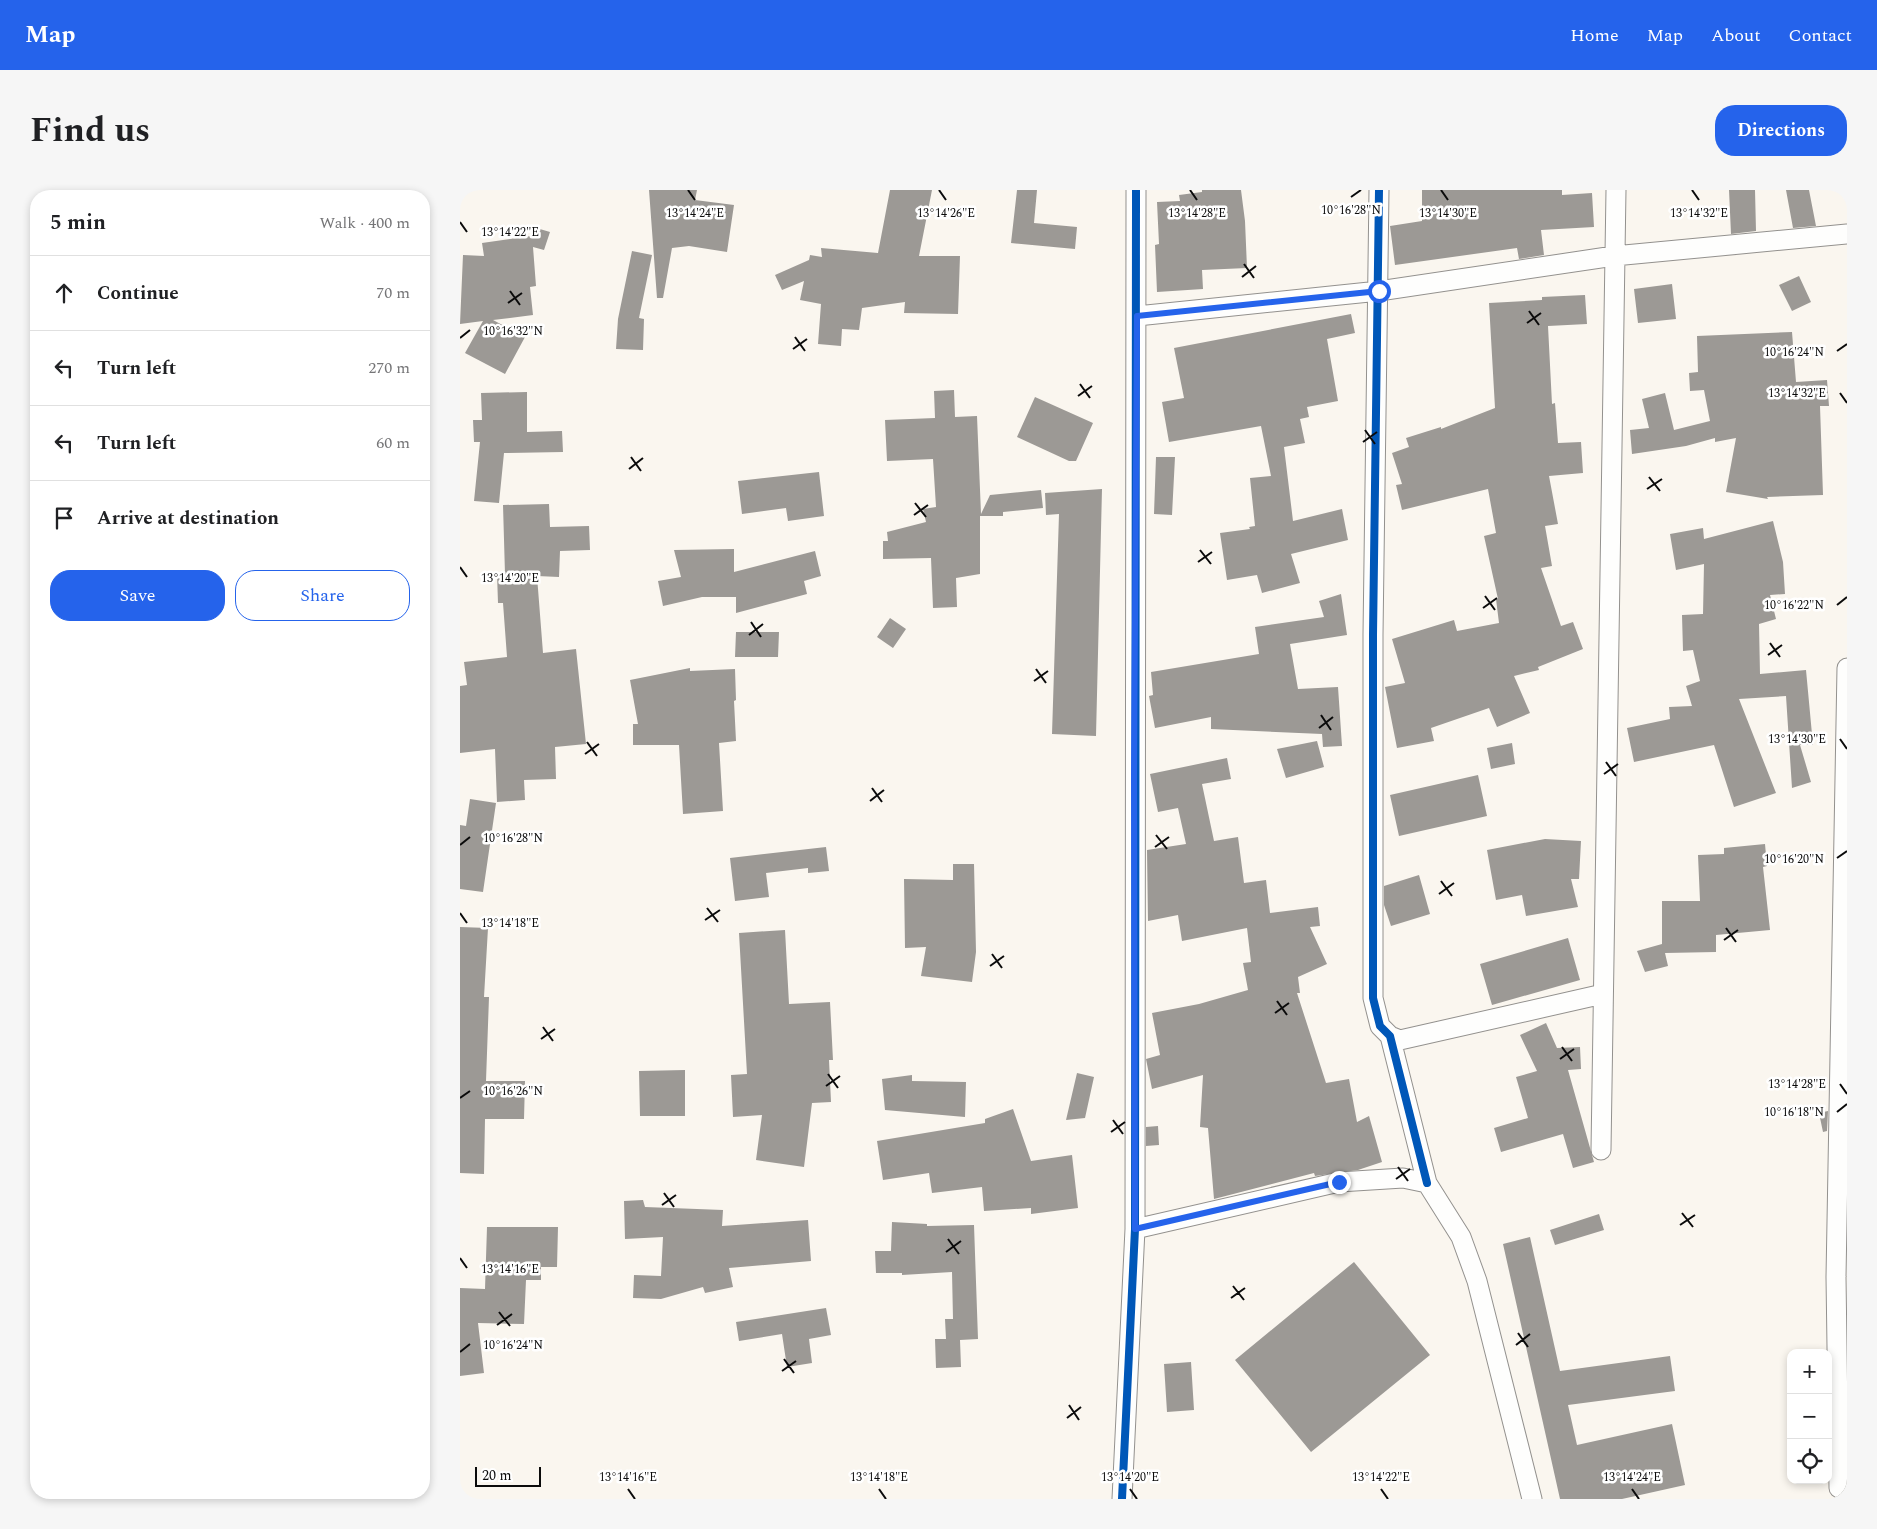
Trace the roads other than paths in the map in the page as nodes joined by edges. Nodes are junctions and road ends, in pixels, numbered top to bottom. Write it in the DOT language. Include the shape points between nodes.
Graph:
graph roads {
  1 [pos="1136,190"];
  2 [pos="1379,190"];
  3 [pos="1616,190"];
  4 [pos="1847,234"];
  5 [pos="1614,256"];
  6 [pos="1379,291"];
  7 [pos="1137,316"];
  8 [pos="1847,668"];
  9 [pos="1603,994"];
  10 [pos="1390,1036"];
  11 [pos="1601,1150"];
  12 [pos="1427,1183"];
  13 [pos="1135,1229"];
  14 [pos="1839,1488"];
  15 [pos="1122,1499"];
  16 [pos="1532,1499"];
  1 -- 7 [label="street"];
  2 -- 6 [label="street"];
  3 -- 5 [label="street"];
  4 -- 5 [label="street"];
  5 -- 6 [label="street"];
  5 -- 9 [label="street"];
  6 -- 7 [label="street"];
  6 -- 10 [label="street" via="1373,635 1373,998 1380,1026"];
  7 -- 13 [label="street"];
  8 -- 14 [label="street" via="1836,1277"];
  9 -- 10 [label="street" via="1400,1040"];
  9 -- 11 [label="street"];
  10 -- 12 [label="street"];
  12 -- 13 [label="street" via="1403,1178 1339,1182"];
  12 -- 16 [label="street" via="1461,1237 1477,1281"];
  13 -- 15 [label="street"];
}
